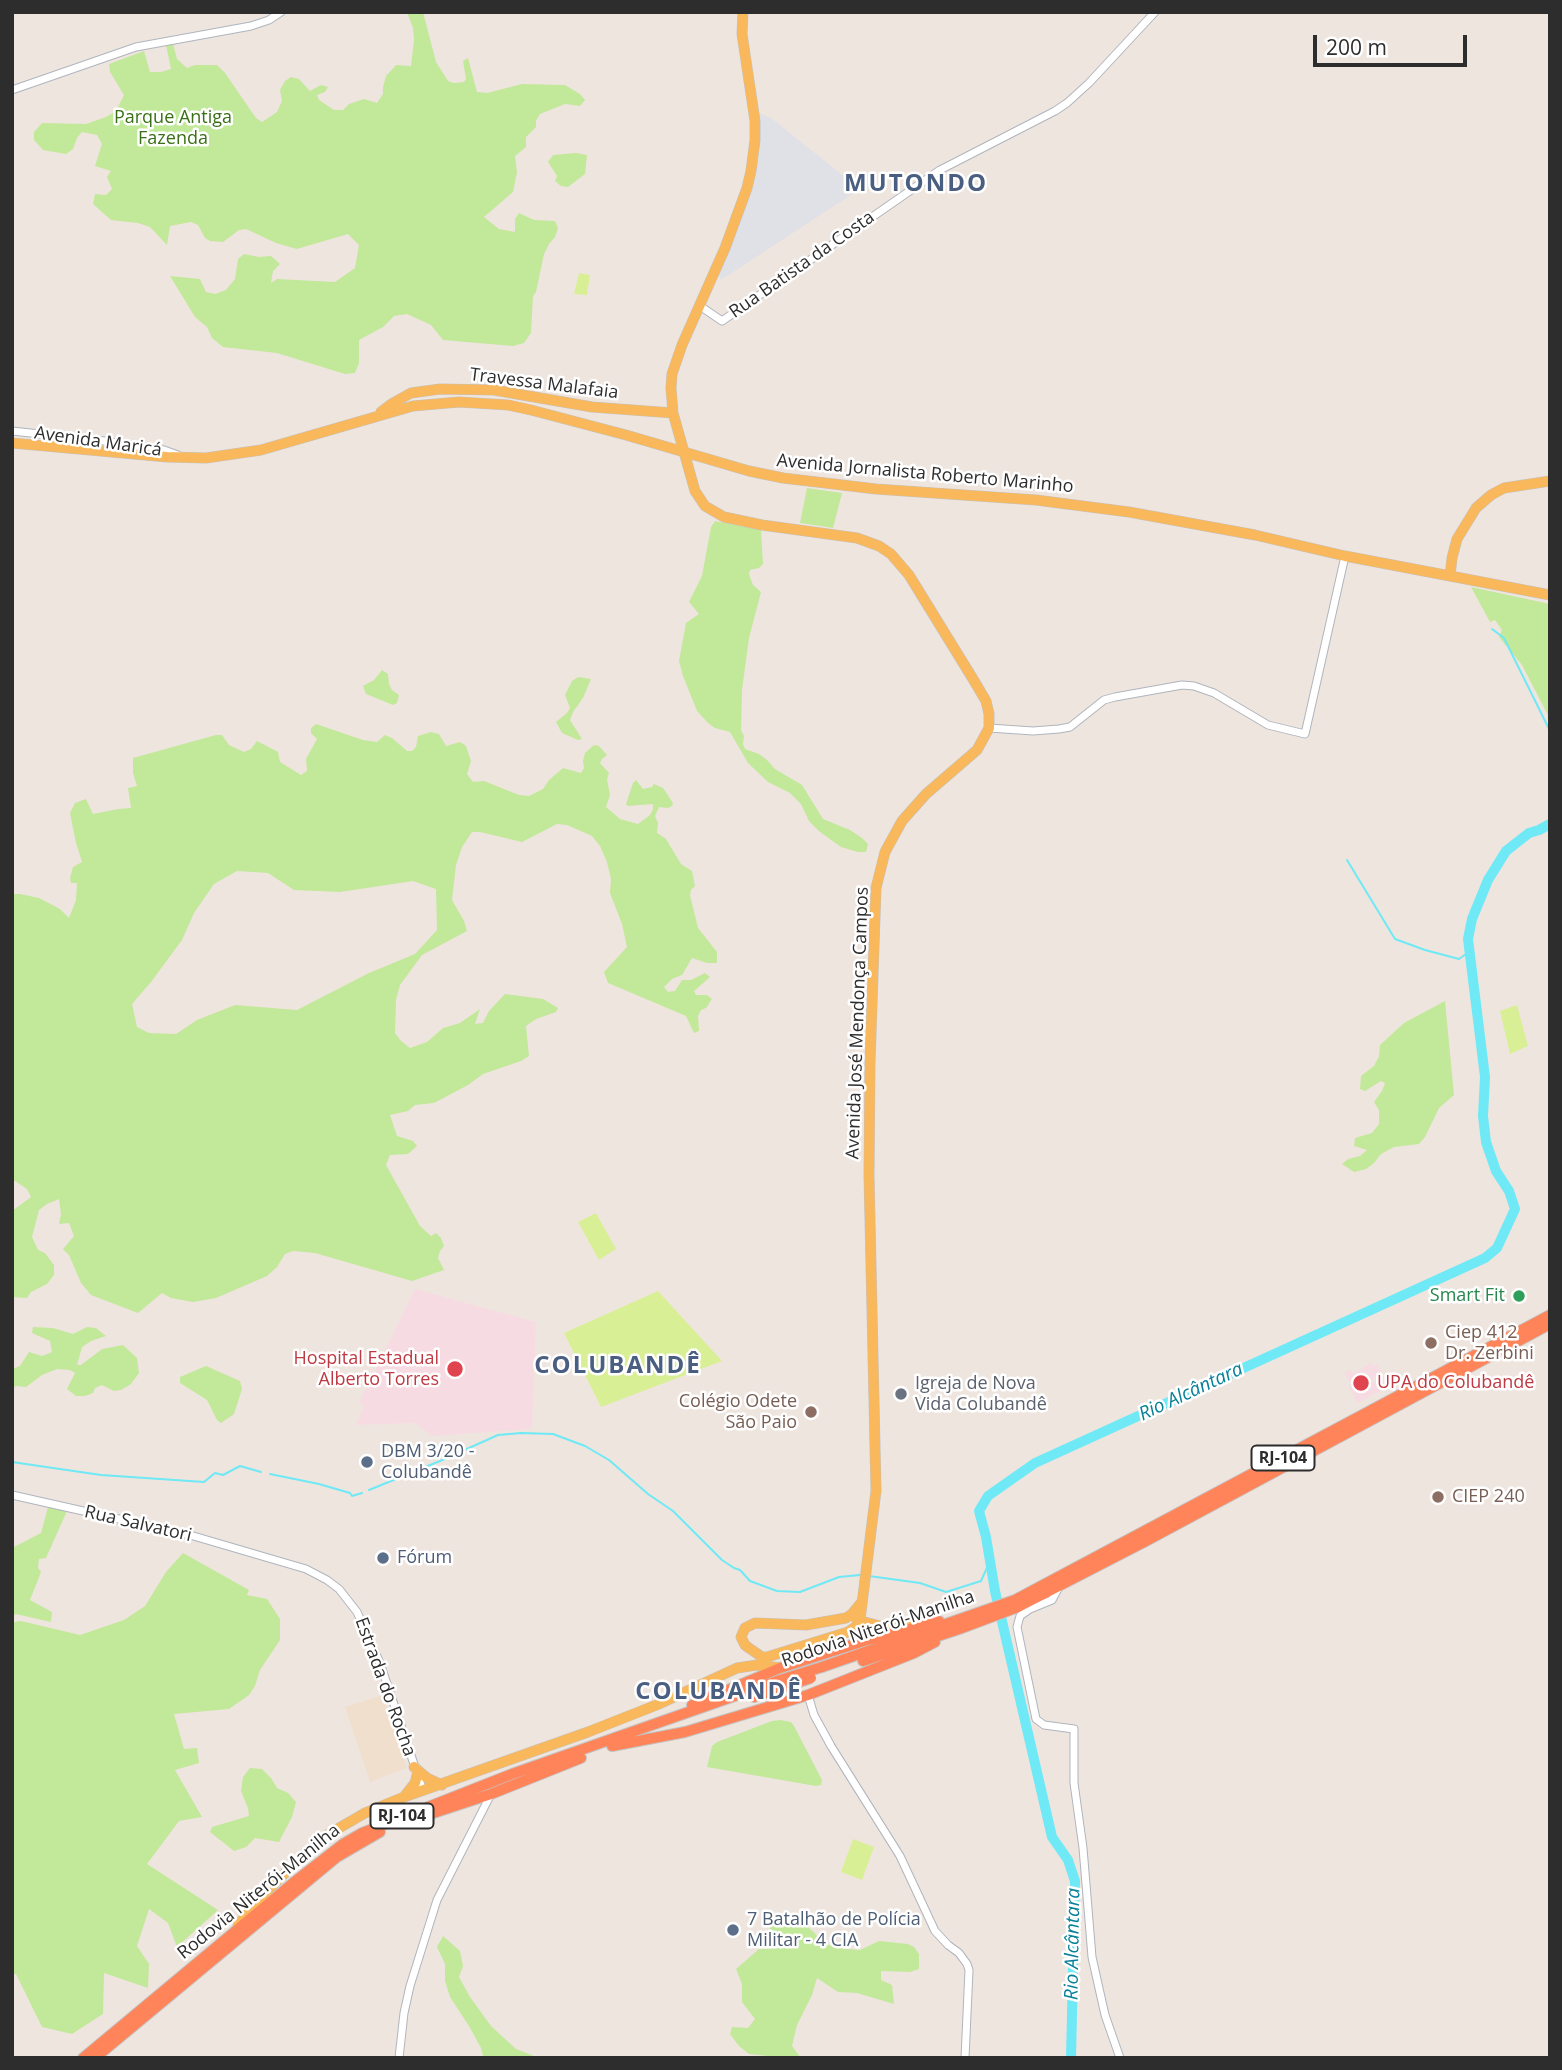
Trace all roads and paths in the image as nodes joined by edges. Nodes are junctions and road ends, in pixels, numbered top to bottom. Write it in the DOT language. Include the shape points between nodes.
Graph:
graph roads {
  1 [pos="281,12"];
  2 [pos="743,12"];
  3 [pos="1155,12"];
  4 [pos="12,90"];
  5 [pos="700,306"];
  6 [pos="673,413"];
  7 [pos="376,415"];
  8 [pos="12,431"];
  9 [pos="12,443"];
  10 [pos="683,452"];
  11 [pos="181,458"];
  12 [pos="1550,481"];
  13 [pos="1345,556"];
  14 [pos="1450,576"];
  15 [pos="1550,595"];
  16 [pos="989,728"];
  17 [pos="1550,1315"];
  18 [pos="1550,1324"];
  19 [pos="12,1495"];
  20 [pos="262,1557"];
  21 [pos="861,1603"];
  22 [pos="1018,1607"];
  23 [pos="981,1616"];
  24 [pos="846,1618"];
  25 [pos="860,1620"];
  26 [pos="915,1626"];
  27 [pos="962,1628"];
  28 [pos="853,1629"];
  29 [pos="864,1641"];
  30 [pos="745,1645"];
  31 [pos="783,1651"];
  32 [pos="813,1657"];
  33 [pos="737,1668"];
  34 [pos="780,1668"];
  35 [pos="823,1670"];
  36 [pos="806,1675"];
  37 [pos="793,1678"];
  38 [pos="829,1687"];
  39 [pos="806,1692"];
  40 [pos="789,1701"];
  41 [pos="612,1743"];
  42 [pos="416,1771"];
  43 [pos="442,1785"];
  44 [pos="423,1791"];
  45 [pos="491,1794"];
  46 [pos="404,1797"];
  47 [pos="474,1800"];
  48 [pos="482,1812"];
  49 [pos="226,1939"];
  50 [pos="83,2058"];
  51 [pos="95,2058"];
  52 [pos="399,2058"];
  53 [pos="965,2058"];
  54 [pos="1120,2058"];
  1 -- 4 [label="street" via="251,26 136,47"];
  2 -- 5 [label="main road" via="755,121 754,156 747,188"];
  3 -- 5 [label="street, Rua Batista da Costa" via="1067,103 940,170 722,321"];
  5 -- 6 [label="main road" via="672,374"];
  6 -- 7 [label="main road, Travessa Malafaia" via="592,407 495,390 440,389 403,397"];
  6 -- 10 [label="main road"];
  7 -- 10 [label="main road, Avenida Jornalista Roberto Marinho" via="444,403 508,405"];
  7 -- 11 [label="main road, Avenida Jornalista Roberto Marinho" via="261,450"];
  8 -- 11 [label="street, Avenida Maricá" via="164,450"];
  9 -- 11 [label="main road, Avenida Jornalista Roberto Marinho"];
  10 -- 13 [label="main road, Avenida Jornalista Roberto Marinho" via="783,478 1092,506"];
  10 -- 16 [label="main road" via="697,495 718,515 857,538 891,554 909,575 986,701"];
  12 -- 14 [label="main road" via="1504,488 1476,508 1457,539"];
  13 -- 14 [label="main road, Avenida Jornalista Roberto Marinho"];
  13 -- 16 [label="street" via="1305,734 1268,725 1214,693 1182,685 1104,700 1070,727 1033,731"];
  14 -- 15 [label="main road, Avenida Jornalista Roberto Marinho"];
  16 -- 21 [label="main road, Avenida José Mendonça Campos" via="971,756 902,821 885,852 876,888 869,1147 876,1491"];
  17 -- 22 [label="highway, Rodovia Niterói-Manilha / RJ-104"];
  18 -- 22 [label="highway, Rodovia Niterói-Manilha / RJ-104"];
  19 -- 20 [label="street, Rua Salvatori" via="190,1535"];
  20 -- 42 [label="street, Estrada do Rocha" via="327,1580 354,1608 380,1663"];
  21 -- 24 [label="main road"];
  21 -- 25 [label="main road, Avenida José Mendonça Campos"];
  22 -- 23 [label="highway, Rodovia Niterói-Manilha / RJ-104"];
  22 -- 54 [label="street" via="1017,1627 1036,1719 1044,1725 1074,1729 1074,1783 1092,1957"];
  23 -- 26 [label="highway"];
  23 -- 27 [label="highway, Rodovia Niterói-Manilha / RJ-104"];
  23 -- 35 [label="highway, Rodovia Niterói-Manilha / RJ-104"];
  24 -- 25 [label="main road"];
  24 -- 28 [label="main road"];
  24 -- 30 [label="main road" via="806,1625 755,1623 742,1634"];
  25 -- 26 [label="main road" via="880,1626"];
  25 -- 28 [label="main road"];
  26 -- 29 [label="highway"];
  27 -- 35 [label="highway, Rodovia Niterói-Manilha / RJ-104"];
  27 -- 38 [label="highway"];
  28 -- 29 [label="main road" via="863,1631"];
  28 -- 31 [label="main road"];
  29 -- 32 [label="highway"];
  30 -- 31 [label="main road" via="762,1657"];
  30 -- 33 [label="main road"];
  31 -- 34 [label="main road"];
  32 -- 34 [label="highway"];
  32 -- 36 [label="main road"];
  33 -- 34 [label="main road"];
  33 -- 43 [label="main road" via="599,1728"];
  34 -- 37 [label="main road"];
  34 -- 41 [label="highway"];
  35 -- 41 [label="highway, Rodovia Niterói-Manilha / RJ-104, bridge"];
  36 -- 38 [label="highway" via="813,1684"];
  36 -- 39 [label="main road"];
  37 -- 39 [label="main road"];
  37 -- 40 [label="highway" via="795,1687"];
  38 -- 39 [label="highway"];
  39 -- 40 [label="highway"];
  39 -- 53 [label="street" via="831,1745 901,1856 935,1931 967,1964"];
  40 -- 41 [label="highway" via="685,1732"];
  41 -- 45 [label="highway, Rodovia Niterói-Manilha / RJ-104"];
  41 -- 49 [label="highway, Rodovia Niterói-Manilha / RJ-104" via="512,1774 362,1833 319,1862"];
  42 -- 43 [label="main road"];
  42 -- 44 [label="street, Estrada do Rocha"];
  42 -- 46 [label="main road" via="415,1783"];
  43 -- 44 [label="main road"];
  44 -- 46 [label="main road"];
  45 -- 47 [label="highway, Rodovia Niterói-Manilha / RJ-104"];
  45 -- 48 [label="street"];
  46 -- 49 [label="main road" via="327,1835 261,1897"];
  47 -- 48 [label="street"];
  47 -- 51 [label="highway, Rodovia Niterói-Manilha / RJ-104" via="385,1830 337,1857"];
  48 -- 52 [label="street" via="436,1900 410,1986"];
  49 -- 50 [label="highway, Rodovia Niterói-Manilha / RJ-104"];
}
